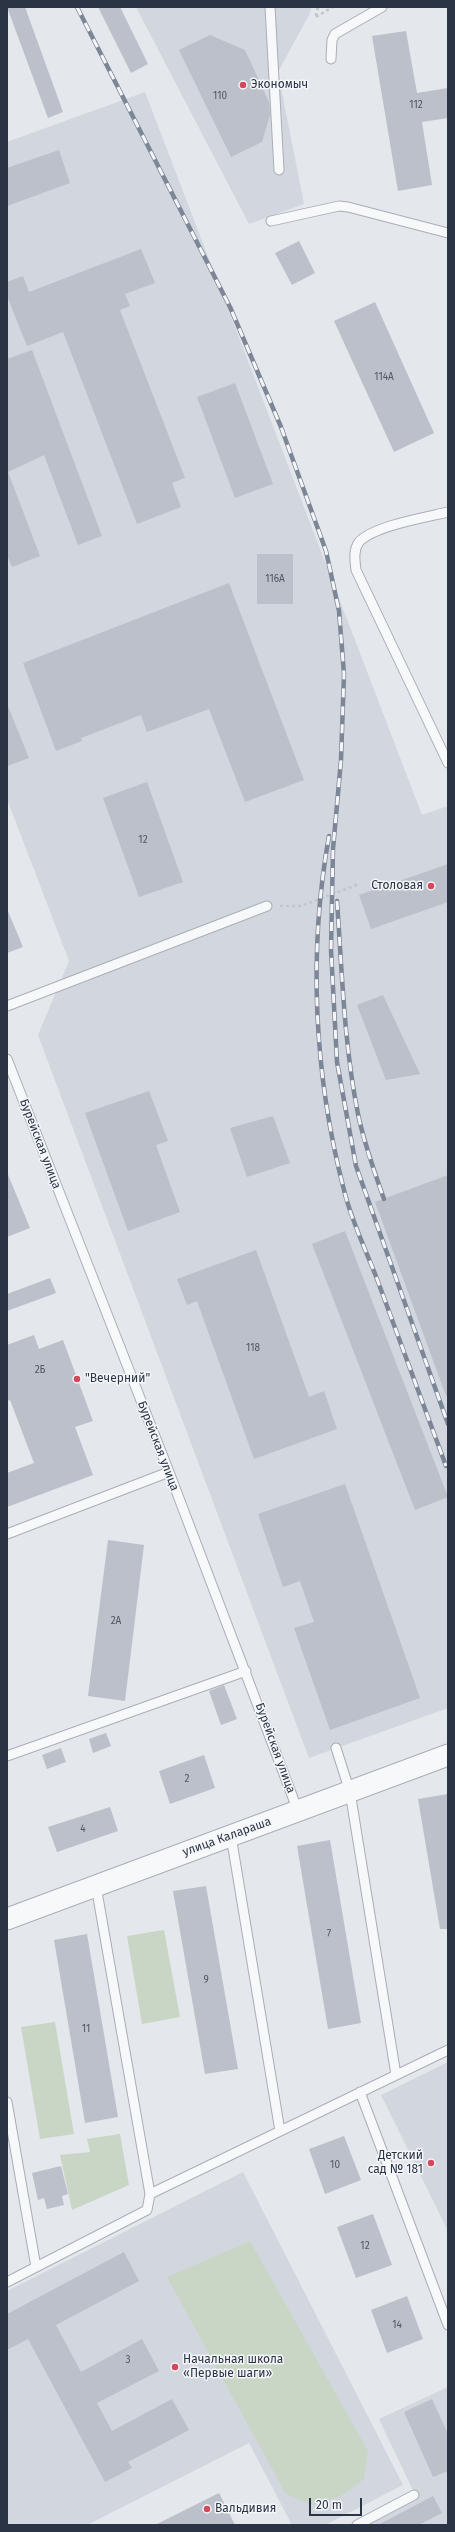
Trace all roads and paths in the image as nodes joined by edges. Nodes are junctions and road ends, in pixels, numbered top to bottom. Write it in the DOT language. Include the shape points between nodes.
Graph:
graph roads {
  1 [pos="270,7"];
  2 [pos="318,7"];
  3 [pos="334,7"];
  4 [pos="382,7"];
  5 [pos="331,59"];
  6 [pos="279,170"];
  7 [pos="271,221"];
  8 [pos="448,233"];
  9 [pos="444,513"];
  10 [pos="448,763"];
  11 [pos="359,884"];
  12 [pos="267,906"];
  13 [pos="7,1006"];
  14 [pos="7,1059"];
  15 [pos="169,1472"];
  16 [pos="7,1534"];
  17 [pos="246,1671"];
  18 [pos="336,1748"];
  19 [pos="448,1755"];
  20 [pos="7,1756"];
  21 [pos="350,1792"];
  22 [pos="298,1811"];
  23 [pos="231,1836"];
  24 [pos="96,1886"];
  25 [pos="7,1919"];
  26 [pos="448,2050"];
  27 [pos="396,2075"];
  28 [pos="360,2092"];
  29 [pos="7,2102"];
  30 [pos="280,2131"];
  31 [pos="150,2194"];
  32 [pos="36,2267"];
  33 [pos="7,2282"];
  34 [pos="448,2325"];
  35 [pos="414,2495"];
  36 [pos="357,2525"];
  1 -- 6 [label="lane"];
  2 -- 3 [label="path" via="316,17"];
  4 -- 5 [label="lane" via="335,34 332,40"];
  7 -- 8 [label="lane" via="339,206"];
  9 -- 10 [label="lane" via="371,534 359,542 355,563 356,570"];
  11 -- 12 [label="path" via="301,906"];
  12 -- 13 [label="lane"];
  14 -- 15 [label="lane, Бурейская улица"];
  15 -- 16 [label="lane"];
  15 -- 17 [label="lane, Бурейская улица"];
  17 -- 20 [label="lane"];
  17 -- 22 [label="lane, Бурейская улица"];
  18 -- 21 [label="lane"];
  19 -- 21 [label="street, улица Калараша"];
  21 -- 22 [label="street, улица Калараша"];
  21 -- 27 [label="lane"];
  22 -- 23 [label="street, улица Калараша"];
  23 -- 24 [label="street, улица Калараша"];
  23 -- 30 [label="lane"];
  24 -- 25 [label="street, улица Калараша"];
  24 -- 31 [label="lane"];
  26 -- 27 [label="lane"];
  27 -- 28 [label="lane"];
  28 -- 30 [label="lane"];
  28 -- 34 [label="lane"];
  29 -- 32 [label="lane"];
  30 -- 31 [label="lane"];
  31 -- 32 [label="lane" via="147,2210"];
  32 -- 33 [label="lane"];
  35 -- 36 [label="lane"];
}
